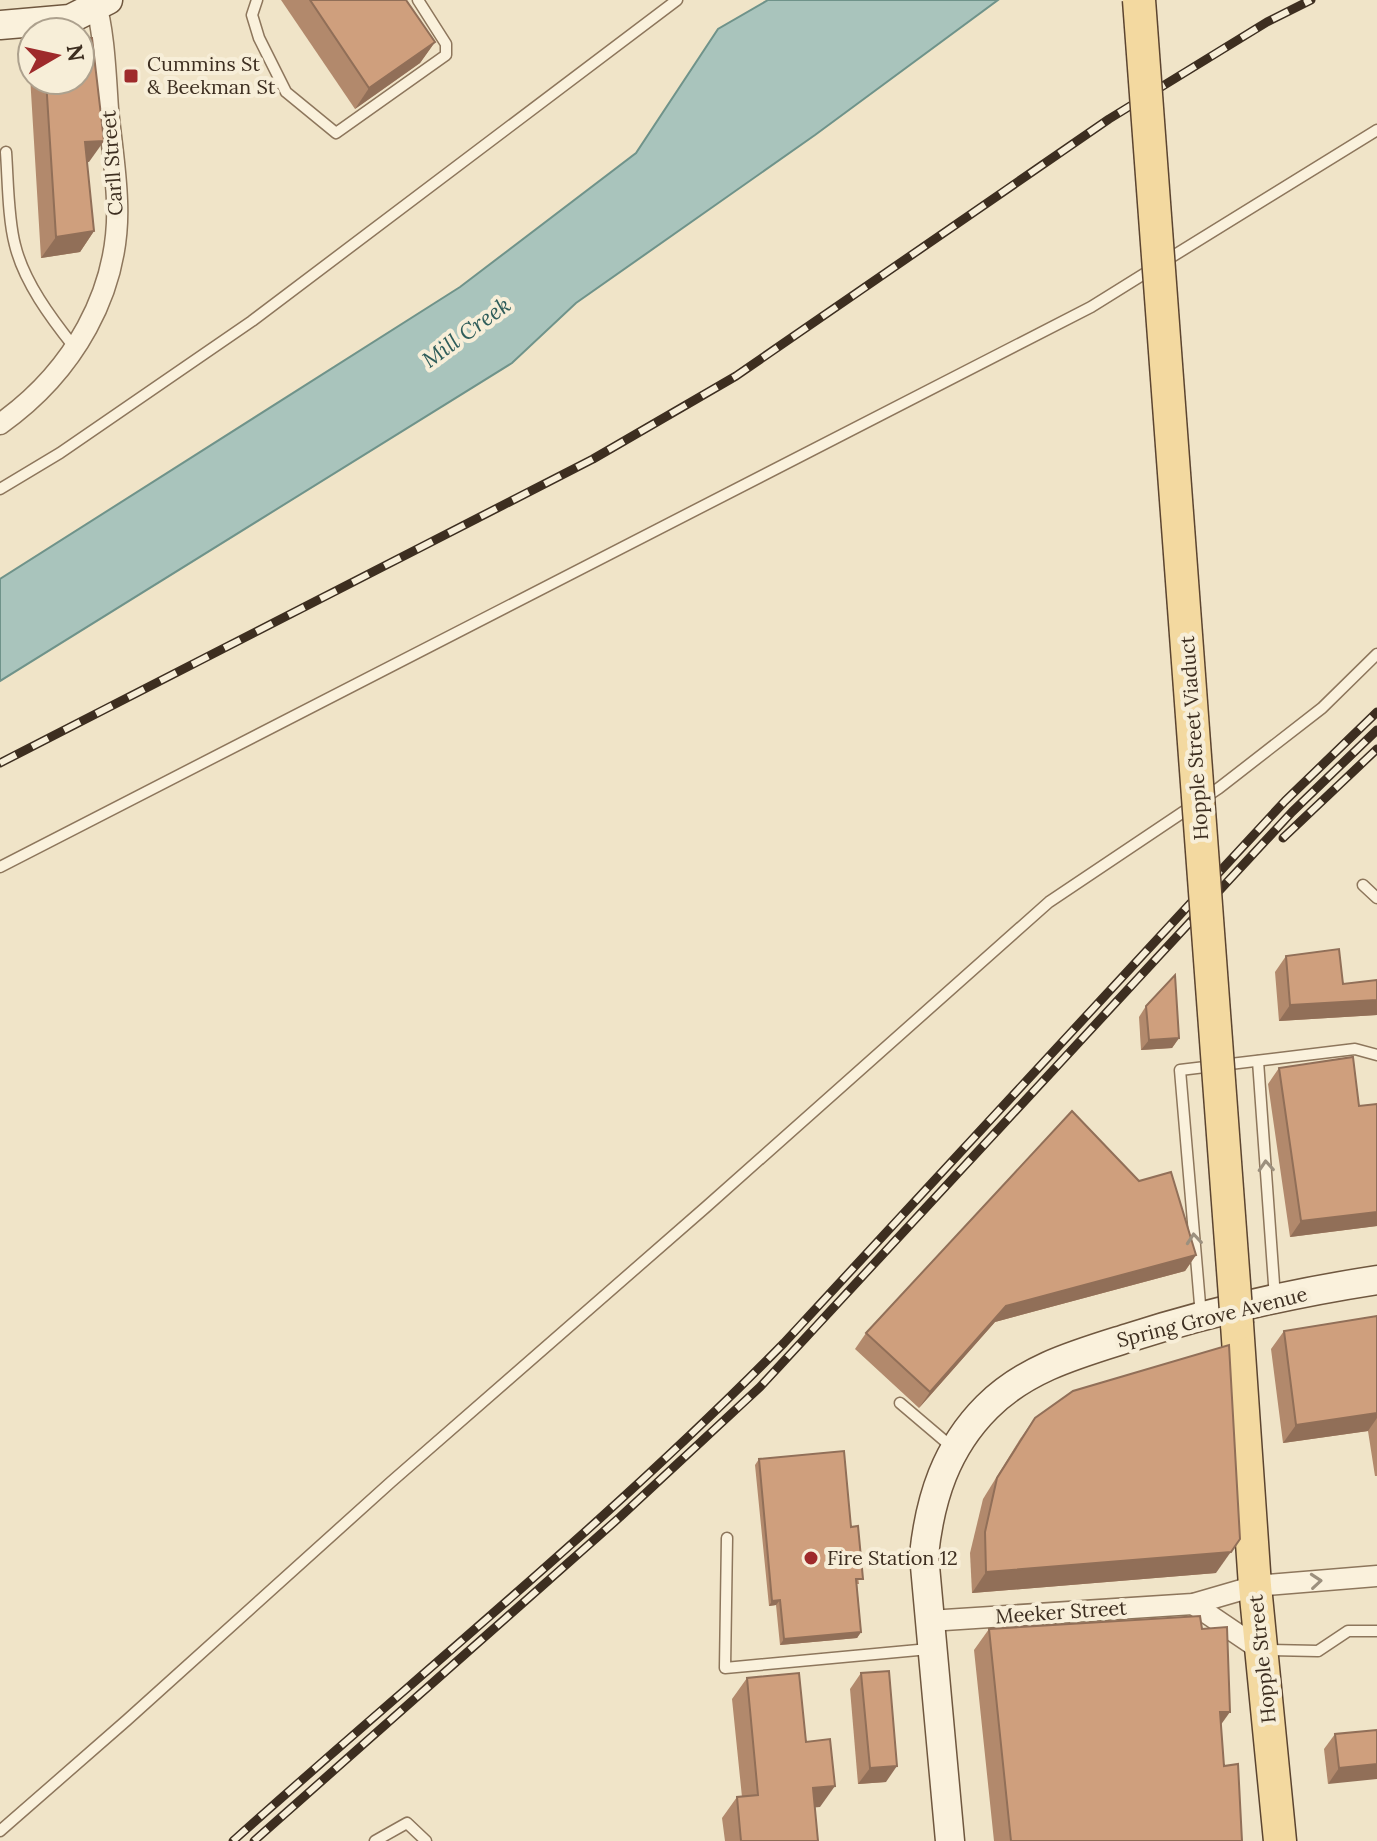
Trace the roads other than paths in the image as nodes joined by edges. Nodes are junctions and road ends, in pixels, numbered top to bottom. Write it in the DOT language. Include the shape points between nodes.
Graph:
graph roads {
  1 [pos="257,0"];
  2 [pos="418,0"];
  3 [pos="677,0"];
  4 [pos="1139,0"];
  5 [pos="100,2"];
  6 [pos="0,25"];
  7 [pos="1377,130"];
  8 [pos="6,152"];
  9 [pos="76,349"];
  10 [pos="0,424"];
  11 [pos="0,489"];
  12 [pos="1377,654"];
  13 [pos="0,867"];
  14 [pos="1363,885"];
  15 [pos="1377,898"];
  16 [pos="1377,1055"];
  17 [pos="1258,1061"];
  18 [pos="1377,1280"];
  19 [pos="1275,1300"];
  20 [pos="1201,1316"];
  21 [pos="900,1403"];
  22 [pos="954,1450"];
  23 [pos="1248,1476"];
  24 [pos="727,1538"];
  25 [pos="1377,1576"];
  26 [pos="1255,1586"];
  27 [pos="1193,1604"];
  28 [pos="1377,1631"];
  29 [pos="930,1635"];
  30 [pos="1261,1650"];
  31 [pos="0,1831"];
  32 [pos="375,1841"];
  33 [pos="426,1841"];
  34 [pos="950,1841"];
  35 [pos="1280,1841"];
  1 -- 2 [label="lane" via="252,15 259,38 286,92 336,133 446,55 446,44"];
  3 -- 11 [label="lane" via="252,321"];
  4 -- 23 [label="main road, Hopple Street Viaduct, bridge"];
  5 -- 6 [label="main road" via="70,19"];
  5 -- 9 [label="street, Carll Street" via="116,231 107,279"];
  7 -- 13 [label="lane" via="1091,307"];
  8 -- 9 [label="lane" via="15,245 31,284"];
  9 -- 10 [label="street, Carll Street" via="43,389"];
  12 -- 31 [label="lane" via="1322,708 1219,788 1037,912"];
  14 -- 15 [label="lane"];
  16 -- 17 [label="lane" via="1355,1049"];
  19 -- 17 [label="lane, one-way"];
  20 -- 17 [label="lane, one-way" via="1180,1070"];
  18 -- 19 [label="main road, Spring Grove Avenue"];
  19 -- 20 [label="main road, Spring Grove Avenue"];
  20 -- 22 [label="main road, Spring Grove Avenue" via="1060,1359 1034,1372 988,1407"];
  21 -- 22 [label="lane"];
  22 -- 29 [label="main road, Spring Grove Avenue" via="928,1516 924,1555"];
  23 -- 26 [label="main road, Hopple Street"];
  24 -- 29 [label="lane" via="725,1668"];
  26 -- 25 [label="street, Meeker Street, one-way"];
  26 -- 27 [label="street, Meeker Street"];
  26 -- 30 [label="main road, Hopple Street"];
  27 -- 29 [label="street, Meeker Street"];
  27 -- 30 [label="street"];
  28 -- 30 [label="lane" via="1348,1631 1318,1651"];
  29 -- 34 [label="main road, Spring Grove Avenue"];
  30 -- 35 [label="main road, Hopple Street"];
  32 -- 33 [label="lane" via="407,1823"];
}
